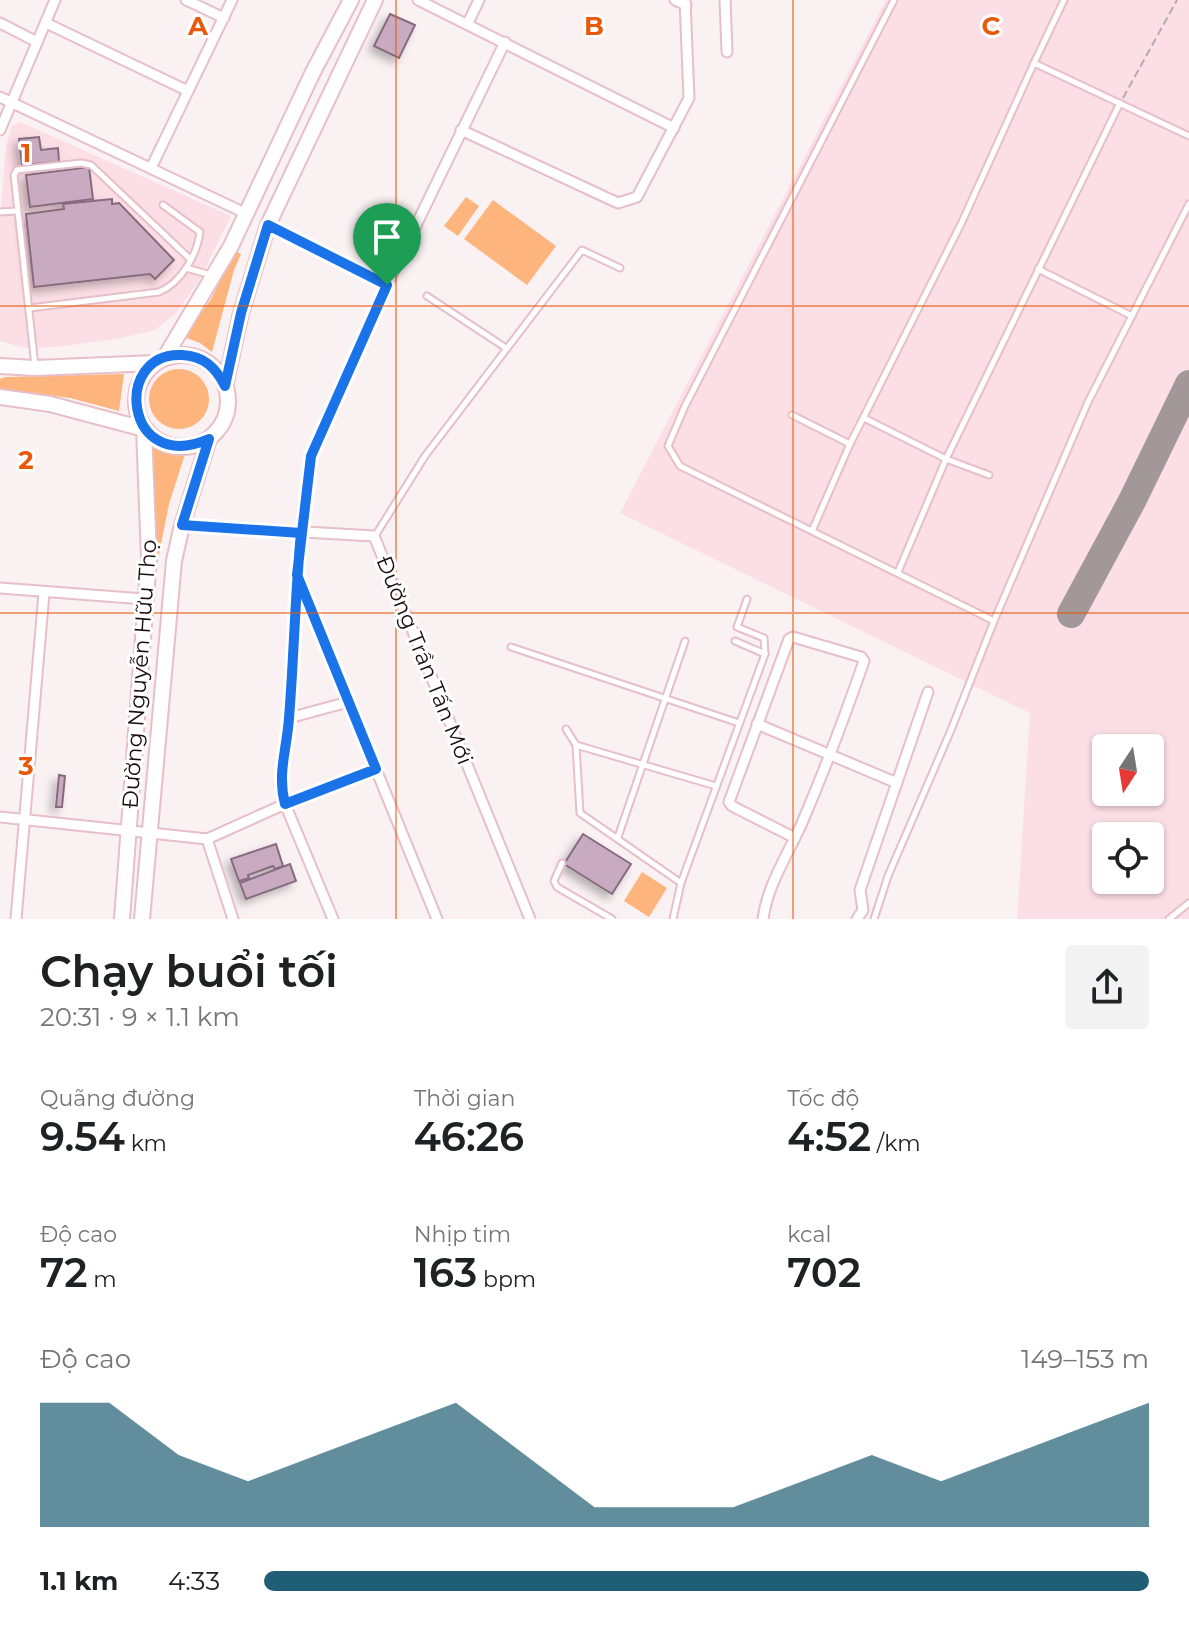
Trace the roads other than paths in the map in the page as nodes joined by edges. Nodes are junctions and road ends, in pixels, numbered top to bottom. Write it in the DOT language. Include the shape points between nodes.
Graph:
graph roads {
  1 [pos="55,0"];
  2 [pos="186,0"];
  3 [pos="232,0"];
  4 [pos="351,0"];
  5 [pos="375,0"];
  6 [pos="418,0"];
  7 [pos="479,0"];
  8 [pos="675,0"];
  9 [pos="725,0"];
  10 [pos="894,0"];
  11 [pos="1064,0"];
  12 [pos="685,2"];
  13 [pos="224,18"];
  14 [pos="0,23"];
  15 [pos="46,23"];
  16 [pos="468,23"];
  17 [pos="37,42"];
  18 [pos="505,42"];
  19 [pos="727,52"];
  20 [pos="1034,63"];
  21 [pos="188,91"];
  22 [pos="0,97"];
  23 [pos="13,103"];
  24 [pos="1120,103"];
  25 [pos="674,128"];
  26 [pos="0,130"];
  27 [pos="461,130"];
  28 [pos="1189,136"];
  29 [pos="151,168"];
  30 [pos="1189,204"];
  31 [pos="163,205"];
  32 [pos="17,211"];
  33 [pos="0,212"];
  34 [pos="247,214"];
  35 [pos="268,225"];
  36 [pos="190,259"];
  37 [pos="186,268"];
  38 [pos="620,268"];
  39 [pos="1038,269"];
  40 [pos="212,276"];
  41 [pos="387,285"];
  42 [pos="427,296"];
  43 [pos="30,308"];
  44 [pos="1132,316"];
  45 [pos="506,348"];
  46 [pos="160,360"];
  47 [pos="0,366"];
  48 [pos="35,368"];
  49 [pos="225,386"];
  50 [pos="0,397"];
  51 [pos="792,415"];
  52 [pos="864,418"];
  53 [pos="144,429"];
  54 [pos="209,439"];
  55 [pos="850,444"];
  56 [pos="946,459"];
  57 [pos="989,475"];
  58 [pos="182,525"];
  59 [pos="812,531"];
  60 [pos="301,533"];
  61 [pos="374,536"];
  62 [pos="898,572"];
  63 [pos="297,575"];
  64 [pos="0,588"];
  65 [pos="44,593"];
  66 [pos="144,599"];
  67 [pos="747,599"];
  68 [pos="994,621"];
  69 [pos="685,641"];
  70 [pos="735,641"];
  71 [pos="511,647"];
  72 [pos="765,654"];
  73 [pos="928,692"];
  74 [pos="665,698"];
  75 [pos="348,702"];
  76 [pos="289,718"];
  77 [pos="739,723"];
  78 [pos="757,724"];
  79 [pos="566,729"];
  80 [pos="576,745"];
  81 [pos="831,754"];
  82 [pos="643,763"];
  83 [pos="376,769"];
  84 [pos="897,783"];
  85 [pos="716,786"];
  86 [pos="285,804"];
  87 [pos="0,817"];
  88 [pos="25,818"];
  89 [pos="128,831"];
  90 [pos="149,832"];
  91 [pos="618,837"];
  92 [pos="795,838"];
  93 [pos="207,839"];
  94 [pos="562,863"];
  95 [pos="681,883"];
  96 [pos="1189,903"];
  97 [pos="16,919"];
  98 [pos="122,919"];
  99 [pos="142,919"];
  100 [pos="233,919"];
  101 [pos="333,919"];
  102 [pos="437,919"];
  103 [pos="530,919"];
  104 [pos="612,919"];
  105 [pos="673,919"];
  106 [pos="763,919"];
  107 [pos="857,919"];
  108 [pos="874,919"];
  109 [pos="1169,919"];
  1 -- 15 [label="street"];
  2 -- 13 [label="street"];
  3 -- 13 [label="street"];
  4 -- 34 [label="main road"];
  5 -- 35 [label="main road"];
  6 -- 16 [label="street"];
  7 -- 16 [label="street"];
  8 -- 12 [label="street"];
  9 -- 19 [label="street"];
  10 -- 59 [label="lane" via="668,446 680,466"];
  11 -- 20 [label="lane"];
  12 -- 25 [label="street" via="689,98"];
  13 -- 21 [label="street"];
  14 -- 17 [label="street"];
  15 -- 17 [label="street"];
  15 -- 21 [label="street"];
  16 -- 18 [label="street"];
  17 -- 23 [label="street"];
  18 -- 25 [label="street"];
  18 -- 27 [label="street"];
  20 -- 24 [label="lane"];
  20 -- 52 [label="lane"];
  21 -- 29 [label="street"];
  22 -- 23 [label="street"];
  23 -- 26 [label="street"];
  23 -- 29 [label="street"];
  24 -- 28 [label="lane"];
  24 -- 39 [label="lane"];
  25 -- 27 [label="street" via="637,197 618,203"];
  27 -- 41 [label="street"];
  29 -- 34 [label="street"];
  30 -- 44 [label="lane"];
  31 -- 36 [label="lane" via="200,232"];
  32 -- 33 [label="lane"];
  32 -- 36 [label="lane" via="17,170 89,164"];
  32 -- 43 [label="lane"];
  34 -- 40 [label="main road"];
  35 -- 41 [label="street"];
  35 -- 49 [label="main road"];
  36 -- 37 [label="lane"];
  37 -- 40 [label="lane"];
  37 -- 43 [label="lane" via="159,292"];
  38 -- 45 [label="lane" via="582,250"];
  39 -- 44 [label="lane"];
  39 -- 56 [label="lane"];
  40 -- 46 [label="main road"];
  41 -- 60 [label="street" via="317,440"];
  42 -- 45 [label="lane"];
  43 -- 48 [label="lane"];
  44 -- 68 [label="lane" via="1088,402"];
  45 -- 61 [label="lane" via="425,456"];
  46 -- 48 [label="main road"];
  46 -- 49 [label="main road" via="192,356 218,372"];
  46 -- 53 [label="main road" via="140,381 135,396"];
  47 -- 48 [label="main road"];
  49 -- 54 [label="main road" via="226,415"];
  50 -- 53 [label="main road" via="50,404"];
  51 -- 55 [label="lane"];
  52 -- 55 [label="lane"];
  52 -- 56 [label="lane"];
  53 -- 54 [label="main road" via="180,447"];
  53 -- 66 [label="main road, Đường Nguyễn Hữu Thọ" via="149,546"];
  54 -- 58 [label="main road, Đường Nguyễn Hữu Thọ"];
  55 -- 59 [label="lane"];
  56 -- 57 [label="lane"];
  56 -- 62 [label="lane"];
  58 -- 60 [label="street, Đường Trần Tấn Mới"];
  58 -- 90 [label="main road, Đường Nguyễn Hữu Thọ" via="174,561"];
  59 -- 62 [label="lane"];
  60 -- 61 [label="street, Đường Trần Tấn Mới"];
  60 -- 63 [label="street"];
  61 -- 103 [label="street, Đường Trần Tấn Mới"];
  62 -- 68 [label="lane"];
  63 -- 75 [label="street"];
  63 -- 76 [label="street"];
  64 -- 65 [label="street"];
  65 -- 66 [label="street"];
  65 -- 88 [label="street"];
  66 -- 89 [label="main road, Đường Nguyễn Hữu Thọ"];
  67 -- 72 [label="lane" via="737,627 764,638"];
  68 -- 108 [label="lane"];
  69 -- 74 [label="lane"];
  70 -- 72 [label="lane"];
  71 -- 74 [label="lane"];
  72 -- 77 [label="lane"];
  73 -- 84 [label="street"];
  74 -- 77 [label="lane"];
  74 -- 82 [label="lane"];
  75 -- 76 [label="street"];
  75 -- 83 [label="street"];
  76 -- 86 [label="street" via="280,785"];
  77 -- 85 [label="lane"];
  78 -- 81 [label="street"];
  78 -- 81 [label="street" via="789,639 863,659"];
  78 -- 92 [label="street" via="730,805"];
  79 -- 80 [label="lane"];
  80 -- 82 [label="lane"];
  80 -- 91 [label="lane" via="580,813"];
  81 -- 84 [label="street"];
  81 -- 92 [label="street"];
  82 -- 85 [label="lane"];
  82 -- 91 [label="lane"];
  83 -- 86 [label="street"];
  83 -- 102 [label="street"];
  84 -- 107 [label="street" via="860,890 863,910"];
  85 -- 95 [label="lane"];
  86 -- 93 [label="street"];
  86 -- 101 [label="street"];
  87 -- 88 [label="street"];
  88 -- 89 [label="street"];
  88 -- 97 [label="street"];
  89 -- 90 [label="street"];
  89 -- 98 [label="main road, Đường Nguyễn Hữu Thọ"];
  90 -- 93 [label="street"];
  90 -- 99 [label="main road, Đường Nguyễn Hữu Thọ"];
  91 -- 95 [label="lane"];
  92 -- 106 [label="street" via="764,904"];
  93 -- 100 [label="street"];
  94 -- 104 [label="lane" via="554,881 557,887"];
  95 -- 105 [label="lane"];
  96 -- 109 [label="lane"];
}
